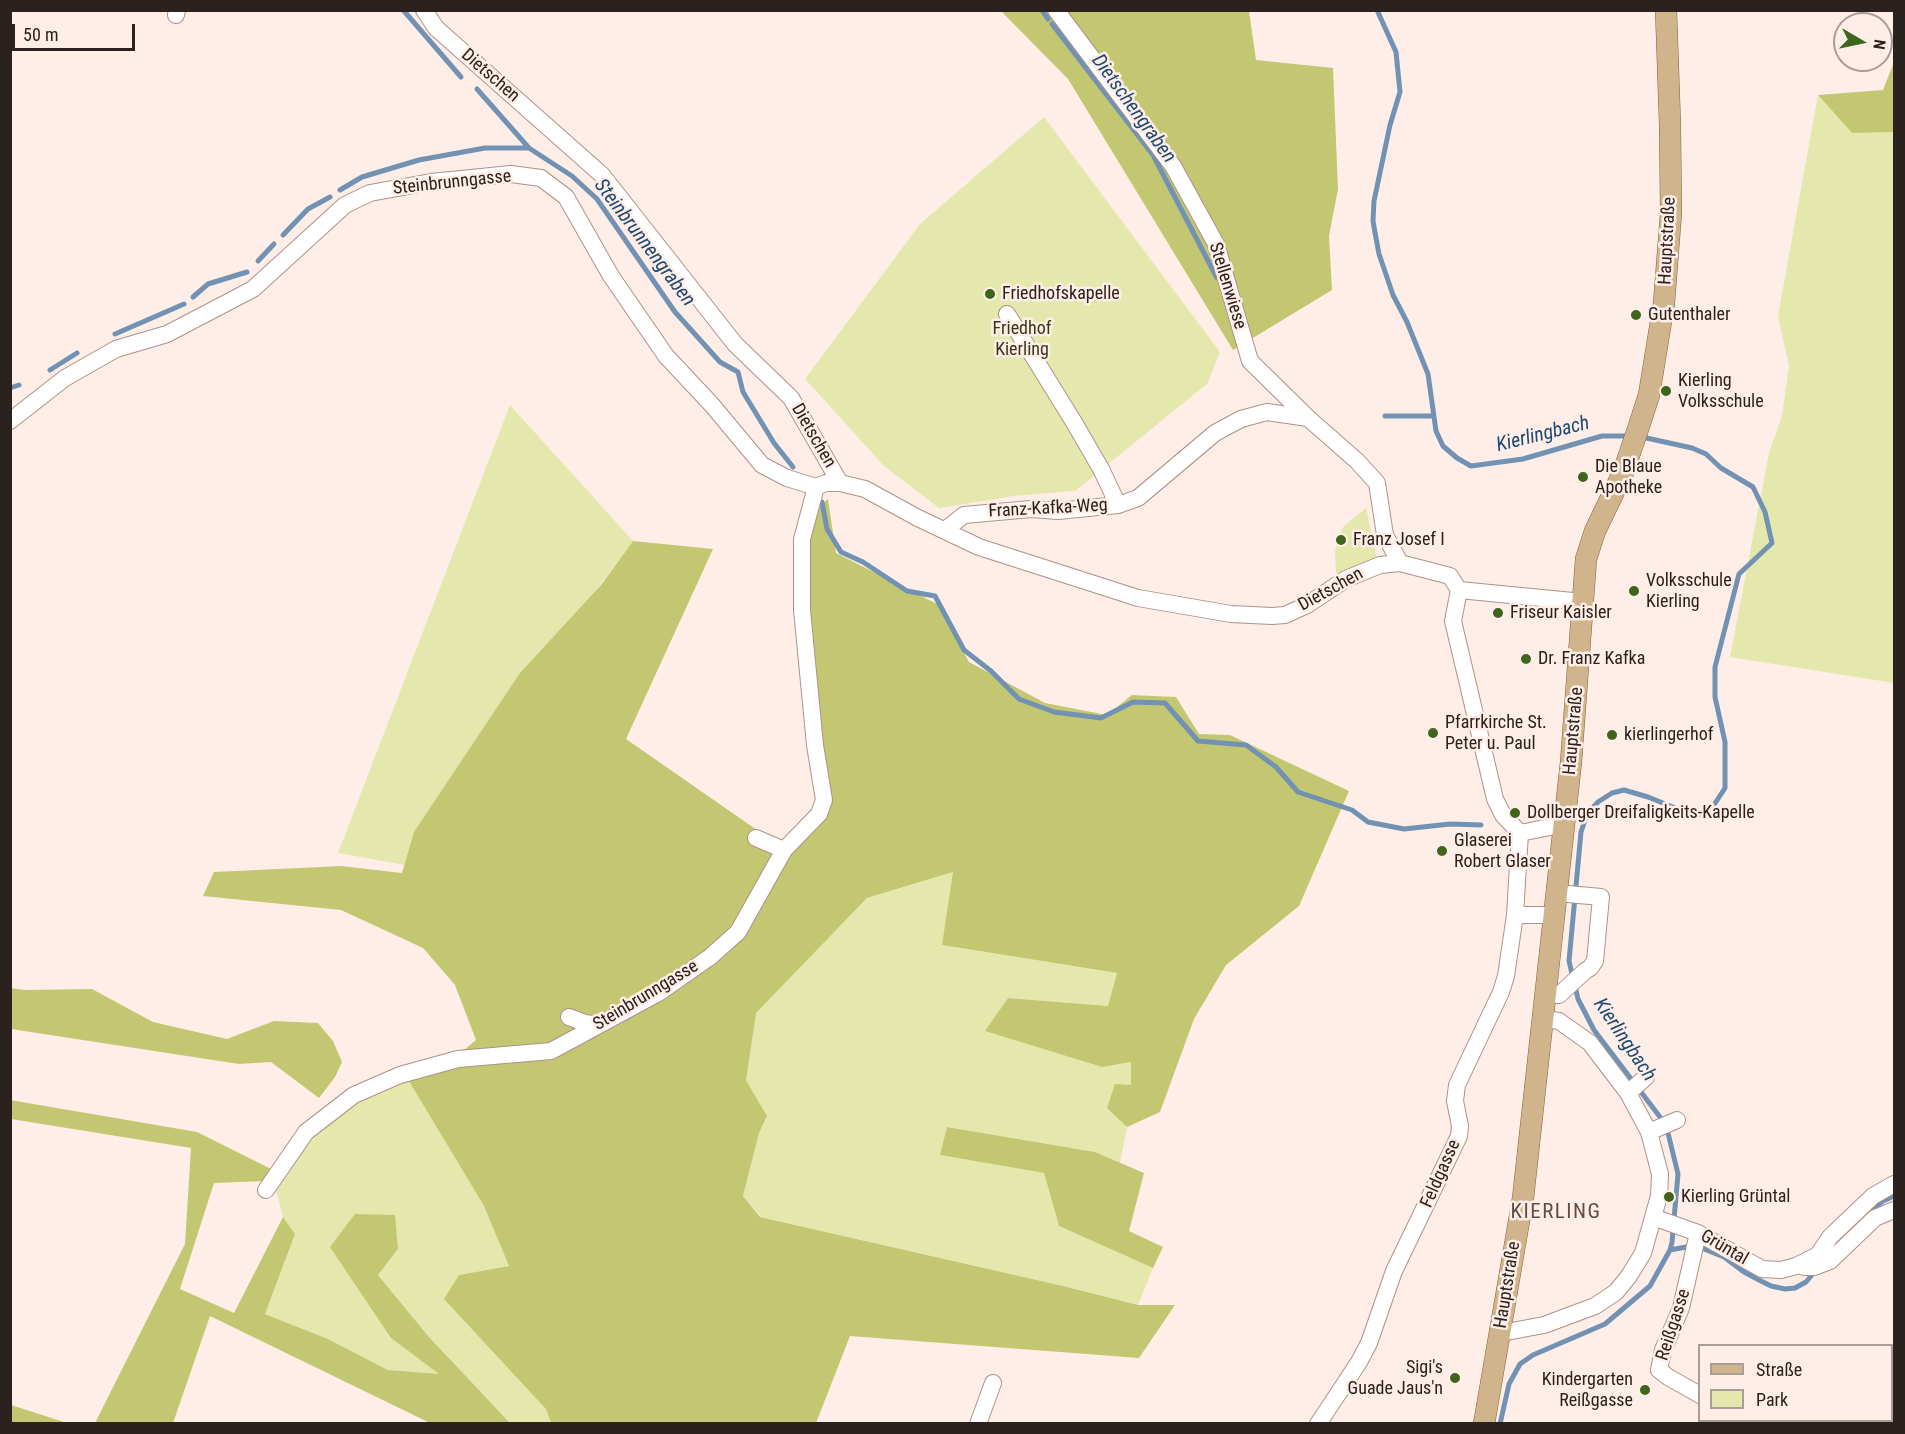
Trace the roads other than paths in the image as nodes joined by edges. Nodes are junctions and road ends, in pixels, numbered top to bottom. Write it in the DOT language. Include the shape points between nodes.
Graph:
graph roads {
  1 [pos="424,10"];
  2 [pos="1056,10"];
  3 [pos="1666,10"];
  4 [pos="1007,314"];
  5 [pos="1308,418"];
  6 [pos="10,421"];
  7 [pos="840,483"];
  8 [pos="816,487"];
  9 [pos="1118,505"];
  10 [pos="945,530"];
  11 [pos="1400,563"];
  12 [pos="1459,590"];
  13 [pos="1582,602"];
  14 [pos="1565,824"];
  15 [pos="1520,833"];
  16 [pos="756,838"];
  17 [pos="784,850"];
  18 [pos="1563,893"];
  19 [pos="1515,915"];
  20 [pos="1555,915"];
  21 [pos="1556,991"];
  22 [pos="569,1017"];
  23 [pos="1544,1018"];
  24 [pos="599,1025"];
  25 [pos="1646,1077"];
  26 [pos="1628,1093"];
  27 [pos="1677,1120"];
  28 [pos="1649,1132"];
  29 [pos="1894,1184"];
  30 [pos="266,1190"];
  31 [pos="1894,1210"];
  32 [pos="1660,1219"];
  33 [pos="1694,1231"];
  34 [pos="1796,1266"];
  35 [pos="1500,1333"];
  36 [pos="993,1383"];
  37 [pos="1698,1394"];
  38 [pos="978,1424"];
  39 [pos="1318,1424"];
  40 [pos="1484,1424"];
  1 -- 7 [label="street, Dietschen" via="436,28 602,175 735,344 791,398"];
  2 -- 5 [label="street, Stellenwiese" via="1173,166 1216,244 1250,361"];
  3 -- 13 [label="main road, Hauptstraße" via="1670,124 1666,287 1649,395 1586,559"];
  4 -- 9 [label="street" via="1075,424"];
  5 -- 9 [label="street, Franz-Kafka-Weg" via="1267,412 1241,419 1215,433 1138,498"];
  5 -- 11 [label="street, Stellenwiese" via="1357,460 1377,483 1385,535"];
  6 -- 8 [label="street, Steinbrunngasse" via="65,378 116,349 167,334 253,289 345,205 370,193 511,174 541,178 566,197 611,276 666,356 762,465"];
  7 -- 8 [label="street, Steinbrunngasse"];
  7 -- 10 [label="street, Dietschen" via="865,489"];
  8 -- 17 [label="street, Steinbrunngasse" via="802,539 802,610 824,800 819,814"];
  9 -- 10 [label="street, Franz-Kafka-Weg" via="964,514"];
  10 -- 11 [label="street, Dietschen" via="979,547 1138,598 1231,614 1285,615 1346,579 1380,564"];
  11 -- 12 [label="street" via="1450,576"];
  12 -- 13 [label="street"];
  12 -- 15 [label="street" via="1453,621 1495,799 1503,815"];
  13 -- 14 [label="main road, Hauptstraße"];
  14 -- 15 [label="street"];
  14 -- 18 [label="main road, Hauptstraße"];
  15 -- 19 [label="street"];
  16 -- 17 [label="street"];
  17 -- 24 [label="street, Steinbrunngasse" via="738,932 660,992"];
  18 -- 20 [label="main road, Hauptstraße"];
  18 -- 21 [label="street" via="1601,897 1595,961"];
  19 -- 20 [label="street"];
  19 -- 39 [label="street, Feldgasse" via="1504,984 1455,1093 1459,1136 1394,1271 1369,1343"];
  20 -- 21 [label="main road, Hauptstraße"];
  21 -- 23 [label="main road, Hauptstraße"];
  22 -- 24 [label="street"];
  23 -- 26 [label="street" via="1559,1021 1590,1043"];
  23 -- 35 [label="main road, Hauptstraße" via="1523,1198"];
  24 -- 30 [label="street, Steinbrunngasse" via="551,1051 458,1059 354,1095 306,1132"];
  25 -- 26 [label="street"];
  26 -- 28 [label="street"];
  27 -- 28 [label="street"];
  28 -- 32 [label="street" via="1660,1174"];
  29 -- 34 [label="street, Grüntal" via="1873,1196 1830,1237 1818,1255"];
  31 -- 34 [label="street, Grüntal" via="1875,1218 1822,1264"];
  32 -- 33 [label="street, Grüntal"];
  32 -- 35 [label="street" via="1616,1292 1594,1306 1544,1325"];
  33 -- 34 [label="street, Grüntal" via="1762,1269"];
  33 -- 37 [label="street, Reißgasse" via="1682,1308 1663,1350 1659,1370"];
  35 -- 40 [label="main road, Hauptstraße"];
  36 -- 38 [label="street"];
}
